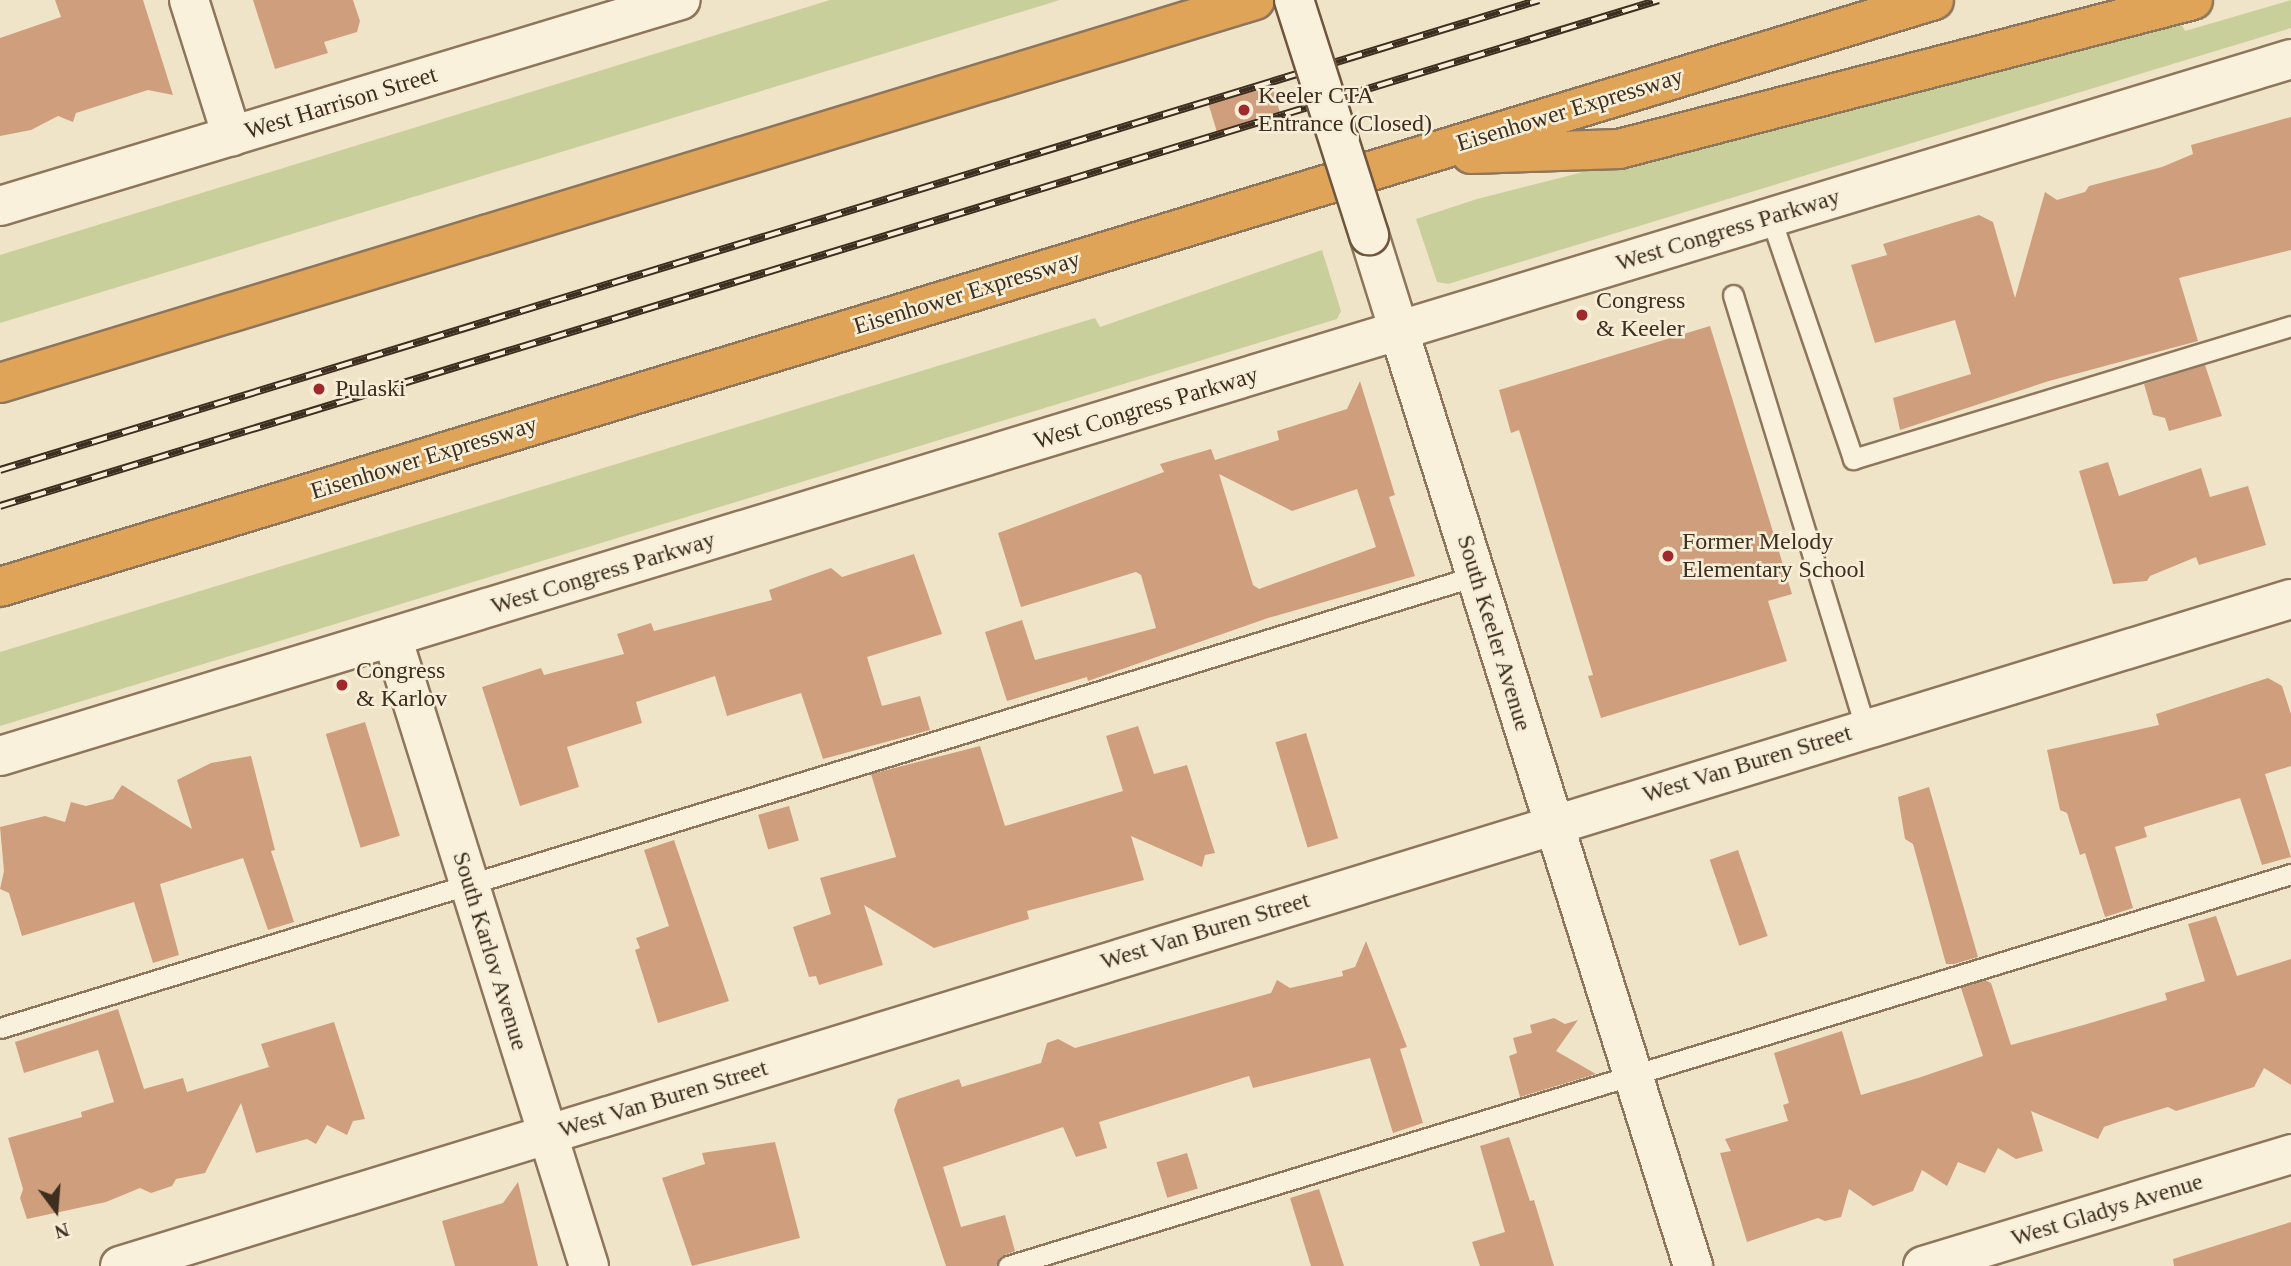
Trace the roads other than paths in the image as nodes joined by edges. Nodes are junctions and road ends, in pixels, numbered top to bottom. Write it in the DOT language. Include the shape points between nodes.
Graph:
graph roads {
  1 [pos="189,0"];
  2 [pos="681,0"];
  3 [pos="1255,0"];
  4 [pos="1294,0"];
  5 [pos="1934,0"];
  6 [pos="2193,0"];
  7 [pos="2291,59"];
  8 [pos="232,136"];
  9 [pos="1417,156"];
  10 [pos="0,206"];
  11 [pos="1770,216"];
  12 [pos="1733,295"];
  13 [pos="2291,326"];
  14 [pos="1399,331"];
  15 [pos="0,383"];
  16 [pos="1476,576"];
  17 [pos="0,587"];
  18 [pos="2291,599"];
  19 [pos="391,637"];
  20 [pos="1865,728"];
  21 [pos="0,756"];
  22 [pos="1554,823"];
  23 [pos="2291,874"];
  24 [pos="469,885"];
  25 [pos="0,1028"];
  26 [pos="1633,1074"];
  27 [pos="548,1135"];
  28 [pos="2291,1154"];
  29 [pos="120,1266"];
  30 [pos="589,1266"];
  31 [pos="1008,1266"];
  32 [pos="1693,1266"];
  33 [pos="1923,1266"];
  1 -- 8 [label="street"];
  2 -- 8 [label="street, West Harrison Street"];
  3 -- 15 [label="highway"];
  4 -- 14 [label="street, South Keeler Avenue, bridge"];
  5 -- 9 [label="highway, Eisenhower Expressway"];
  6 -- 9 [label="highway" via="1619,149"];
  7 -- 11 [label="street, West Congress Parkway"];
  8 -- 10 [label="street, West Harrison Street"];
  9 -- 17 [label="highway, Eisenhower Expressway"];
  11 -- 13 [label="lane" via="1853,459"];
  11 -- 14 [label="street, West Congress Parkway"];
  12 -- 20 [label="lane"];
  14 -- 16 [label="street, South Keeler Avenue"];
  14 -- 19 [label="street, West Congress Parkway"];
  16 -- 22 [label="street, South Keeler Avenue"];
  16 -- 24 [label="lane"];
  18 -- 20 [label="street, West Van Buren Street"];
  19 -- 21 [label="street, West Congress Parkway"];
  19 -- 24 [label="street, South Karlov Avenue"];
  20 -- 22 [label="street, West Van Buren Street"];
  22 -- 26 [label="street, South Keeler Avenue"];
  22 -- 27 [label="street, West Van Buren Street"];
  23 -- 26 [label="lane"];
  24 -- 25 [label="lane"];
  24 -- 27 [label="street, South Karlov Avenue"];
  26 -- 31 [label="lane"];
  26 -- 32 [label="street, South Keeler Avenue"];
  27 -- 29 [label="street, West Van Buren Street"];
  27 -- 30 [label="street, South Karlov Avenue"];
  28 -- 33 [label="street, West Gladys Avenue"];
}
